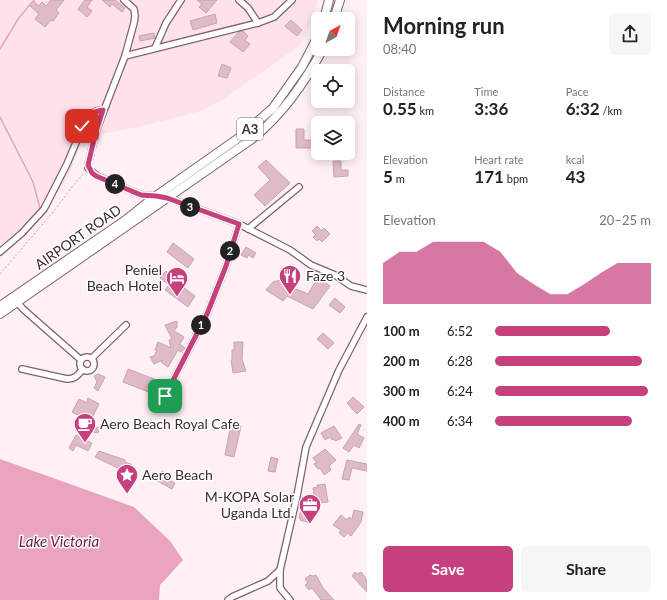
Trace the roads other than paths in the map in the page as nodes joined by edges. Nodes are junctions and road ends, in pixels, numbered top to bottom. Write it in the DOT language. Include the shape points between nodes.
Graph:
graph roads {
  1 [pos="124,0"];
  2 [pos="181,0"];
  3 [pos="239,0"];
  4 [pos="292,0"];
  5 [pos="329,0"];
  6 [pos="340,0"];
  7 [pos="326,12"];
  8 [pos="336,12"];
  9 [pos="258,23"];
  10 [pos="155,48"];
  11 [pos="311,50"];
  12 [pos="125,56"];
  13 [pos="319,56"];
  14 [pos="103,110"];
  15 [pos="299,187"];
  16 [pos="156,196"];
  17 [pos="167,198"];
  18 [pos="239,224"];
  19 [pos="248,229"];
  20 [pos="0,252"];
  21 [pos="367,290"];
  22 [pos="17,302"];
  23 [pos="0,306"];
  24 [pos="0,314"];
  25 [pos="367,317"];
  26 [pos="126,326"];
  27 [pos="92,358"];
  28 [pos="81,360"];
  29 [pos="22,369"];
  30 [pos="83,369"];
  31 [pos="165,396"];
  32 [pos="280,570"];
  33 [pos="268,581"];
  34 [pos="280,588"];
  35 [pos="228,600"];
  36 [pos="290,600"];
  1 -- 12 [label="street" via="134,9 135,16"];
  2 -- 10 [label="street" via="166,23"];
  3 -- 9 [label="street"];
  4 -- 9 [label="street" via="274,17"];
  5 -- 7 [label="highway"];
  6 -- 8 [label="highway"];
  9 -- 10 [label="street"];
  10 -- 12 [label="street"];
  11 -- 16 [label="highway, AIRPORT ROAD / A3" via="273,108 240,137"];
  12 -- 14 [label="street"];
  13 -- 17 [label="highway, AIRPORT ROAD / A3" via="283,110 266,127 238,150"];
  14 -- 16 [label="street" via="88,168 96,176 141,195"];
  14 -- 20 [label="street" via="90,115 82,126 67,164 44,209"];
  15 -- 19 [label="street"];
  16 -- 17 [label="street"];
  16 -- 23 [label="highway, AIRPORT ROAD / A3" via="127,219"];
  17 -- 18 [label="street"];
  17 -- 22 [label="highway, AIRPORT ROAD / A3"];
  18 -- 19 [label="street"];
  18 -- 31 [label="street" via="207,314"];
  19 -- 21 [label="street" via="351,286"];
  22 -- 24 [label="highway, AIRPORT ROAD / A3"];
  22 -- 28 [label="street"];
  25 -- 32 [label="street" via="339,370 309,439"];
  26 -- 27 [label="street"];
  27 -- 28 [label="street" via="84,357"];
  27 -- 30 [label="street" via="92,368"];
  28 -- 30 [label="street"];
  29 -- 30 [label="street" via="72,379"];
  32 -- 33 [label="street"];
  32 -- 34 [label="street"];
  33 -- 34 [label="street"];
  33 -- 35 [label="street"];
  34 -- 36 [label="street"];
}
